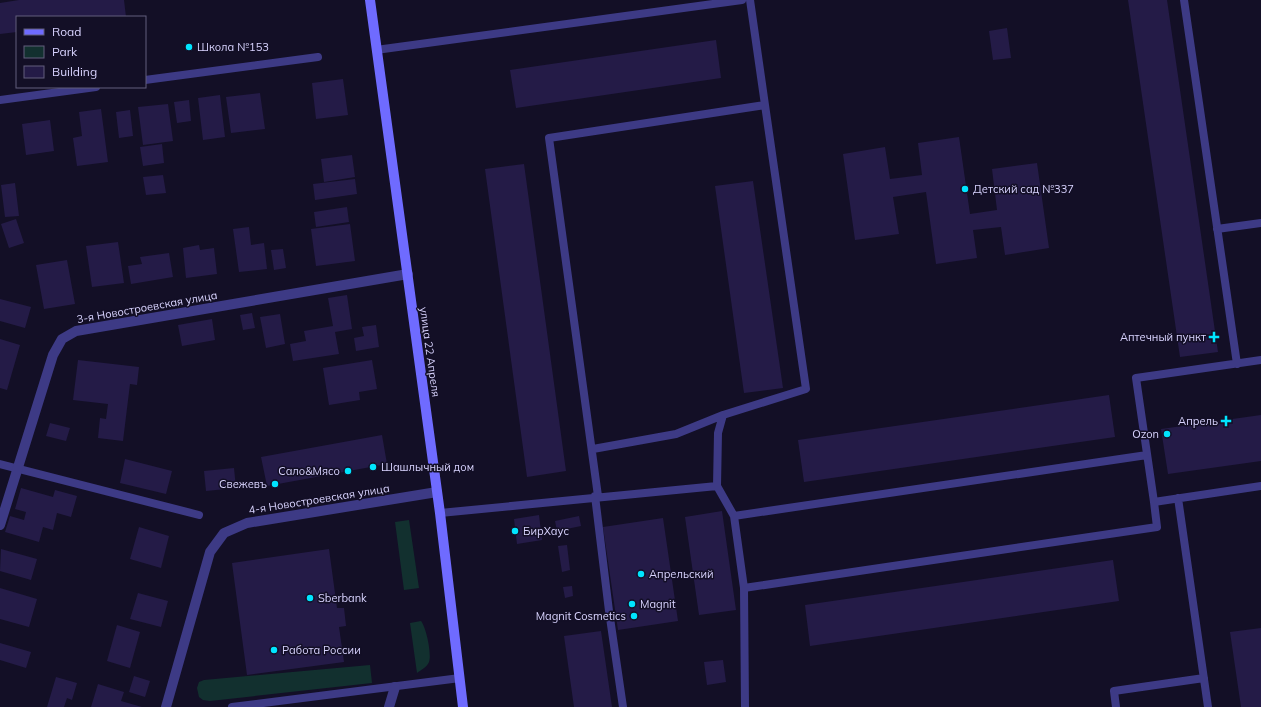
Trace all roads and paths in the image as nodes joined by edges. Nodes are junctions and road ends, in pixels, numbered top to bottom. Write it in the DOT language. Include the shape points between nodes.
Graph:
graph roads {
  1 [pos="370,0"];
  2 [pos="742,0"];
  3 [pos="750,0"];
  4 [pos="1184,0"];
  5 [pos="376,50"];
  6 [pos="318,57"];
  7 [pos="146,80"];
  8 [pos="89,88"];
  9 [pos="0,100"];
  10 [pos="765,105"];
  11 [pos="1261,223"];
  12 [pos="1217,229"];
  13 [pos="408,274"];
  14 [pos="1261,360"];
  15 [pos="1237,364"];
  16 [pos="723,415"];
  17 [pos="593,449"];
  18 [pos="1147,455"];
  19 [pos="0,464"];
  20 [pos="16,469"];
  21 [pos="717,486"];
  22 [pos="1261,486"];
  23 [pos="437,492"];
  24 [pos="597,496"];
  25 [pos="1178,498"];
  26 [pos="1154,502"];
  27 [pos="440,513"];
  28 [pos="199,515"];
  29 [pos="734,516"];
  30 [pos="0,525"];
  31 [pos="744,588"];
  32 [pos="460,678"];
  33 [pos="1204,678"];
  34 [pos="395,687"];
  35 [pos="166,707"];
  36 [pos="232,707"];
  37 [pos="389,707"];
  38 [pos="464,707"];
  39 [pos="623,707"];
  40 [pos="744,707"];
  41 [pos="1116,707"];
  42 [pos="1208,707"];
  1 -- 5 [label="main road, улица 22 Апреля"];
  2 -- 5 [label="lane"];
  3 -- 10 [label="lane"];
  4 -- 12 [label="lane"];
  5 -- 13 [label="main road, улица 22 Апреля"];
  6 -- 7 [label="lane"];
  8 -- 9 [label="lane"];
  10 -- 16 [label="lane" via="806,389"];
  10 -- 17 [label="lane" via="549,138"];
  11 -- 12 [label="lane"];
  12 -- 15 [label="lane"];
  13 -- 20 [label="street, 3-я Новостроевская улица" via="76,331 62,339 54,355"];
  13 -- 23 [label="main road, улица 22 Апреля"];
  14 -- 15 [label="lane"];
  15 -- 18 [label="lane" via="1136,378"];
  16 -- 17 [label="lane" via="676,434"];
  16 -- 21 [label="lane" via="718,433"];
  17 -- 24 [label="lane"];
  18 -- 26 [label="lane"];
  18 -- 29 [label="lane"];
  19 -- 20 [label="lane"];
  20 -- 28 [label="lane"];
  20 -- 30 [label="street, 3-я Новостроевская улица"];
  21 -- 24 [label="lane"];
  21 -- 29 [label="lane"];
  22 -- 25 [label="lane"];
  23 -- 27 [label="main road, улица 22 Апреля"];
  23 -- 35 [label="street, 4-я Новостроевская улица" via="247,523 224,533 210,552"];
  24 -- 27 [label="lane"];
  24 -- 39 [label="lane" via="608,611"];
  25 -- 26 [label="lane"];
  25 -- 33 [label="lane"];
  26 -- 31 [label="lane" via="1157,527"];
  27 -- 32 [label="main road, улица 22 Апреля"];
  29 -- 31 [label="lane"];
  31 -- 40 [label="lane"];
  32 -- 34 [label="lane"];
  32 -- 38 [label="main road, улица 22 Апреля"];
  33 -- 41 [label="lane" via="1114,691"];
  33 -- 42 [label="lane"];
  34 -- 36 [label="lane"];
  34 -- 37 [label="street"];
}
